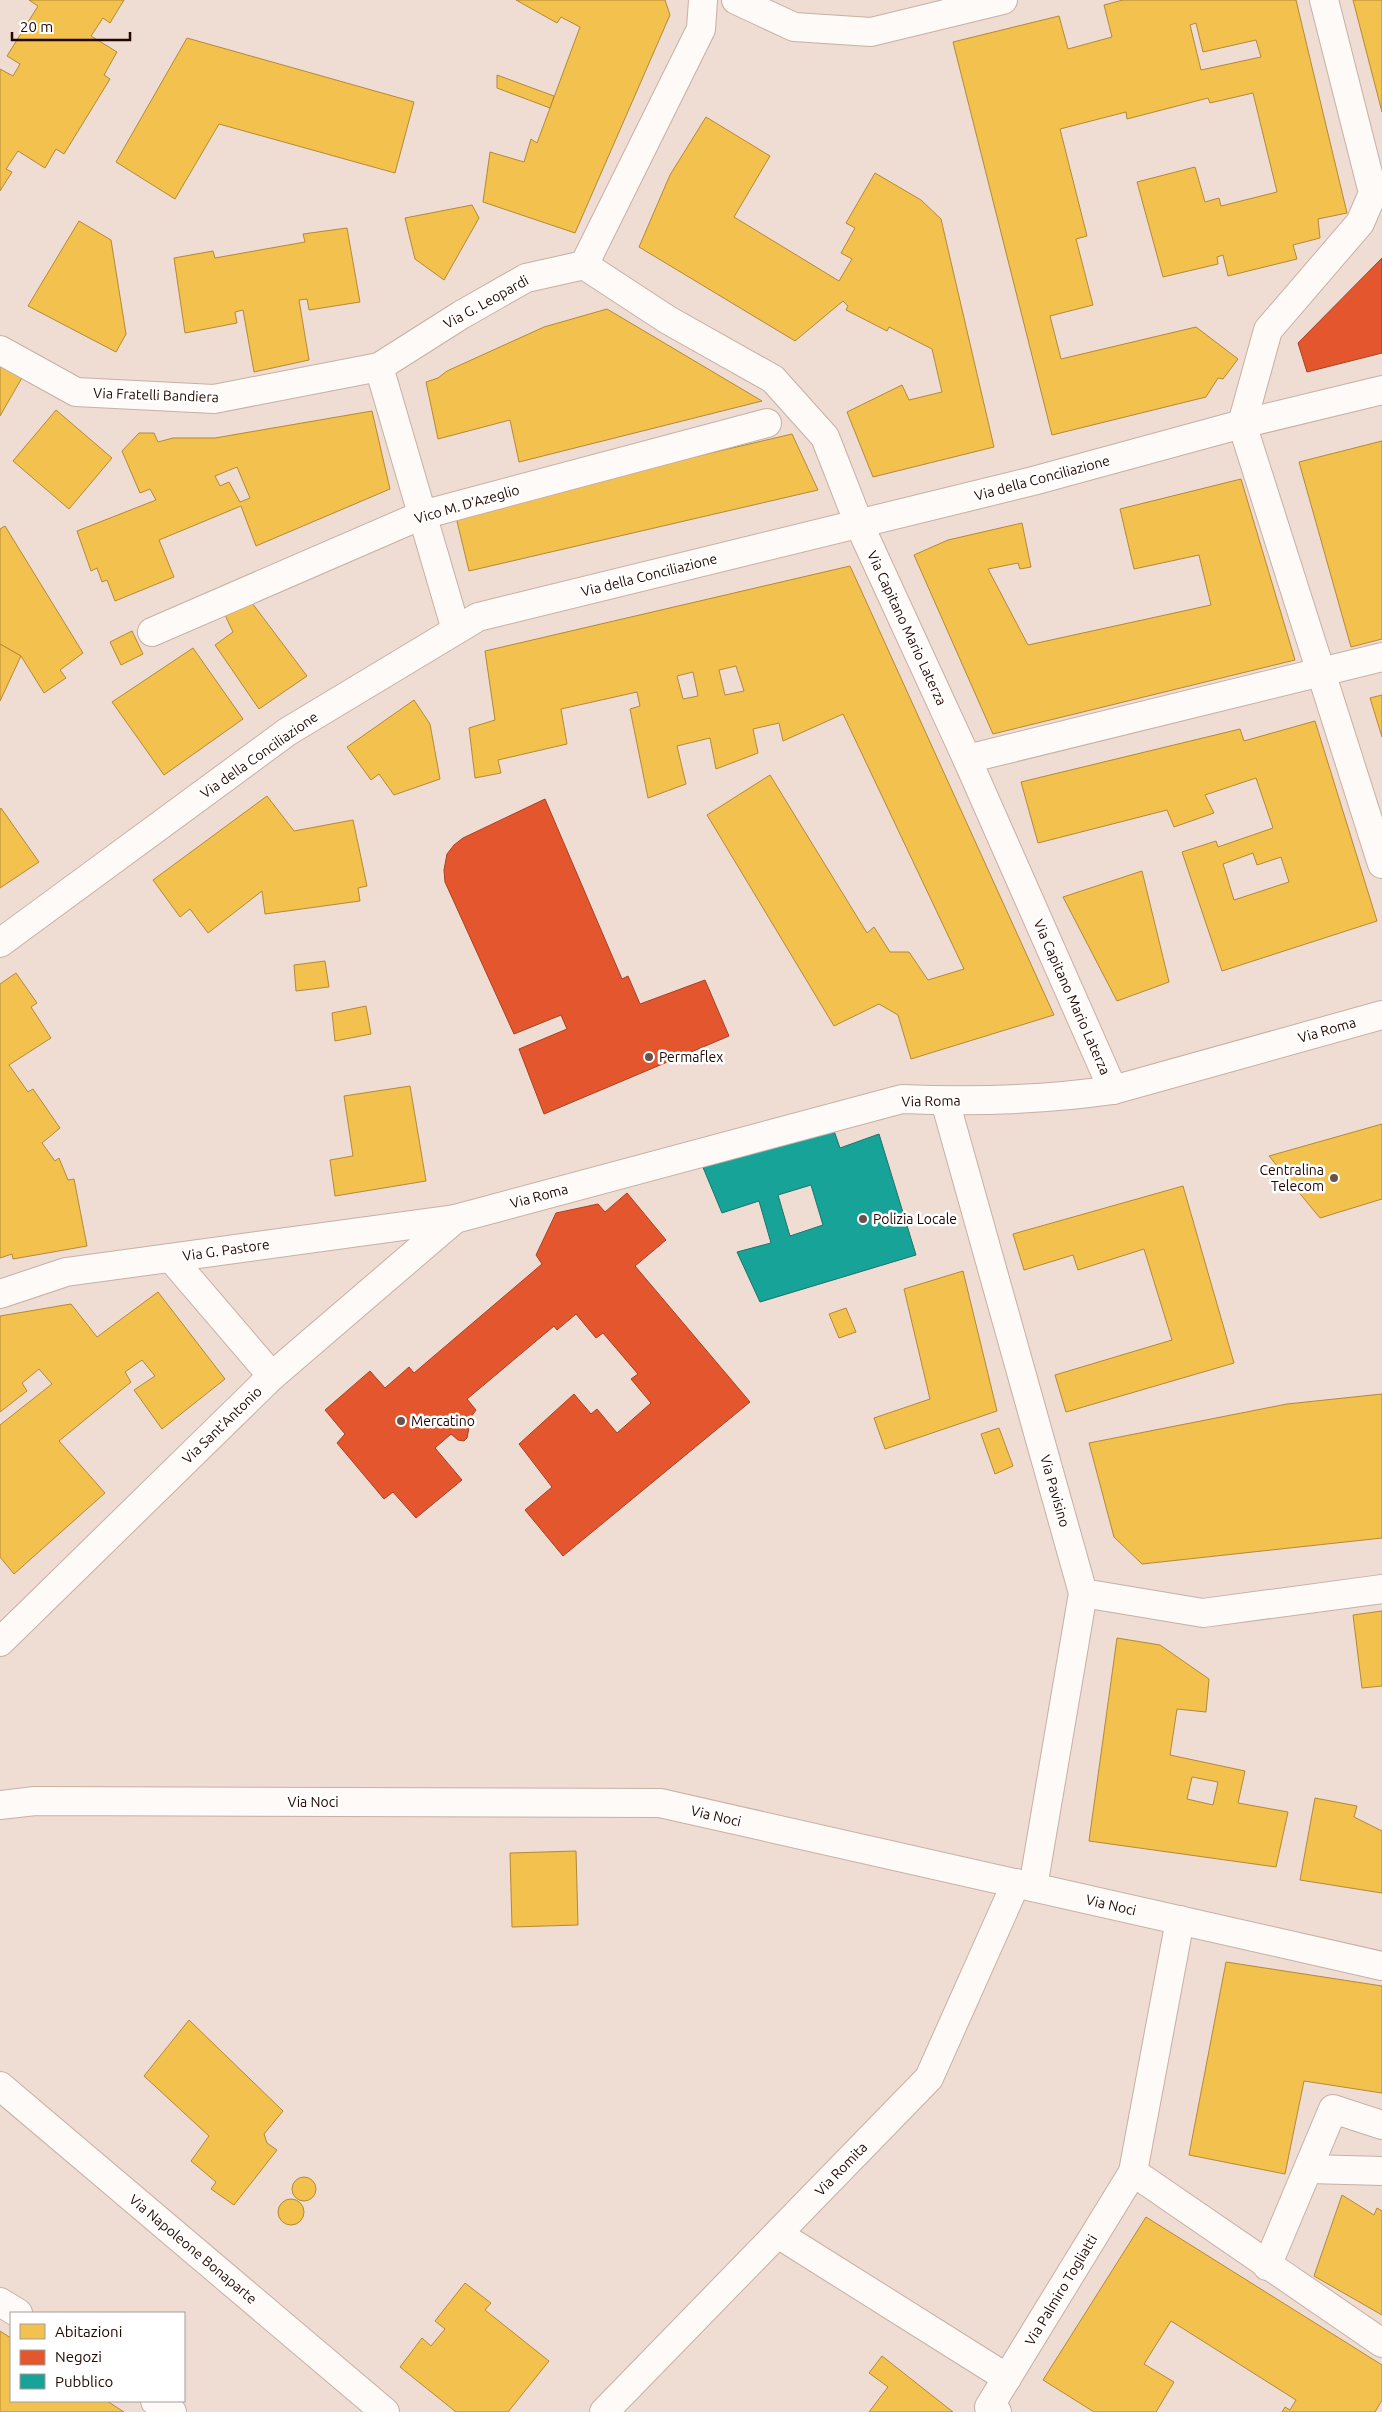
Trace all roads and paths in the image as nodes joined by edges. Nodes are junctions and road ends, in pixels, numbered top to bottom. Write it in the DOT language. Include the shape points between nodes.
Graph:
graph roads {
  1 [pos="703,0"];
  2 [pos="736,0"];
  3 [pos="1003,0"];
  4 [pos="1324,0"];
  5 [pos="1382,208"];
  6 [pos="1360,223"];
  7 [pos="584,265"];
  8 [pos="0,350"];
  9 [pos="379,367"];
  10 [pos="1382,390"];
  11 [pos="767,423"];
  12 [pos="1242,424"];
  13 [pos="422,515"];
  14 [pos="859,524"];
  15 [pos="456,630"];
  16 [pos="152,632"];
  17 [pos="1382,657"];
  18 [pos="1321,670"];
  19 [pos="967,759"];
  20 [pos="1382,864"];
  21 [pos="0,943"];
  22 [pos="1382,1014"];
  23 [pos="1113,1090"];
  24 [pos="945,1101"];
  25 [pos="455,1219"];
  26 [pos="171,1258"];
  27 [pos="0,1294"];
  28 [pos="272,1376"];
  29 [pos="1382,1589"];
  30 [pos="1083,1593"];
  31 [pos="0,1642"];
  32 [pos="0,1794"];
  33 [pos="35,1801"];
  34 [pos="0,1805"];
  35 [pos="1025,1885"];
  36 [pos="1180,1920"];
  37 [pos="1382,1966"];
  38 [pos="0,2086"];
  39 [pos="1382,2125"];
  40 [pos="1308,2169"];
  41 [pos="1382,2171"];
  42 [pos="1133,2172"];
  43 [pos="778,2234"];
  44 [pos="1267,2266"];
  45 [pos="0,2302"];
  46 [pos="16,2312"];
  47 [pos="1382,2343"];
  48 [pos="1007,2378"];
  49 [pos="157,2402"];
  50 [pos="993,2410"];
  51 [pos="172,2412"];
  52 [pos="385,2412"];
  53 [pos="604,2412"];
  1 -- 7 [label="street" via="701,30"];
  2 -- 3 [label="street" via="794,28 871,32"];
  4 -- 6 [label="street" via="1372,193"];
  5 -- 6 [label="street"];
  6 -- 12 [label="street" via="1268,330"];
  7 -- 9 [label="street, Via G. Leopardi" via="526,278 460,315"];
  7 -- 14 [label="street, Via Capitano Mario Laterza" via="668,320 773,379 824,438"];
  8 -- 9 [label="street, Via Fratelli Bandiera" via="76,392 134,396 214,399"];
  9 -- 13 [label="street"];
  10 -- 12 [label="street, Via della Conciliazione"];
  11 -- 13 [label="street, Vico M. D'Azeglio"];
  12 -- 14 [label="street, Via della Conciliazione"];
  12 -- 18 [label="street"];
  13 -- 15 [label="street"];
  13 -- 16 [label="street, Vico M. D'Azeglio"];
  14 -- 15 [label="street, Via della Conciliazione" via="478,617"];
  14 -- 19 [label="street, Via Capitano Mario Laterza"];
  15 -- 21 [label="street, Via della Conciliazione" via="287,732"];
  17 -- 18 [label="street"];
  18 -- 19 [label="street"];
  18 -- 20 [label="street"];
  19 -- 23 [label="street, Via Capitano Mario Laterza"];
  22 -- 23 [label="street, Via Roma"];
  23 -- 24 [label="street, Via Roma" via="1070,1096"];
  24 -- 25 [label="street, Via Roma" via="902,1100"];
  24 -- 30 [label="street, Via Pavisino"];
  25 -- 26 [label="street, Via G. Pastore"];
  25 -- 28 [label="street, Via Sant'Antonio"];
  26 -- 27 [label="street, Via G. Pastore" via="66,1272"];
  26 -- 28 [label="street"];
  28 -- 31 [label="street, Via Sant'Antonio"];
  29 -- 30 [label="street" via="1202,1613"];
  30 -- 35 [label="street, Via Pavisino"];
  32 -- 33 [label="street, Via Noci"];
  33 -- 34 [label="street, Via Noci"];
  33 -- 35 [label="street, Via Noci" via="660,1803"];
  35 -- 36 [label="street, Via Noci"];
  35 -- 43 [label="street, Via Romita" via="930,2078"];
  36 -- 37 [label="street, Via Noci"];
  36 -- 42 [label="street, Via Palmiro Togliatti"];
  38 -- 52 [label="street, Via Napoleone Bonaparte"];
  39 -- 40 [label="street" via="1333,2109"];
  40 -- 41 [label="street"];
  40 -- 44 [label="street"];
  42 -- 44 [label="street"];
  42 -- 48 [label="street, Via Palmiro Togliatti"];
  43 -- 48 [label="street"];
  43 -- 53 [label="street, Via Romita"];
  44 -- 47 [label="street"];
  45 -- 46 [label="street"];
  48 -- 50 [label="street, Via Palmiro Togliatti"];
  49 -- 51 [label="street"];
}
